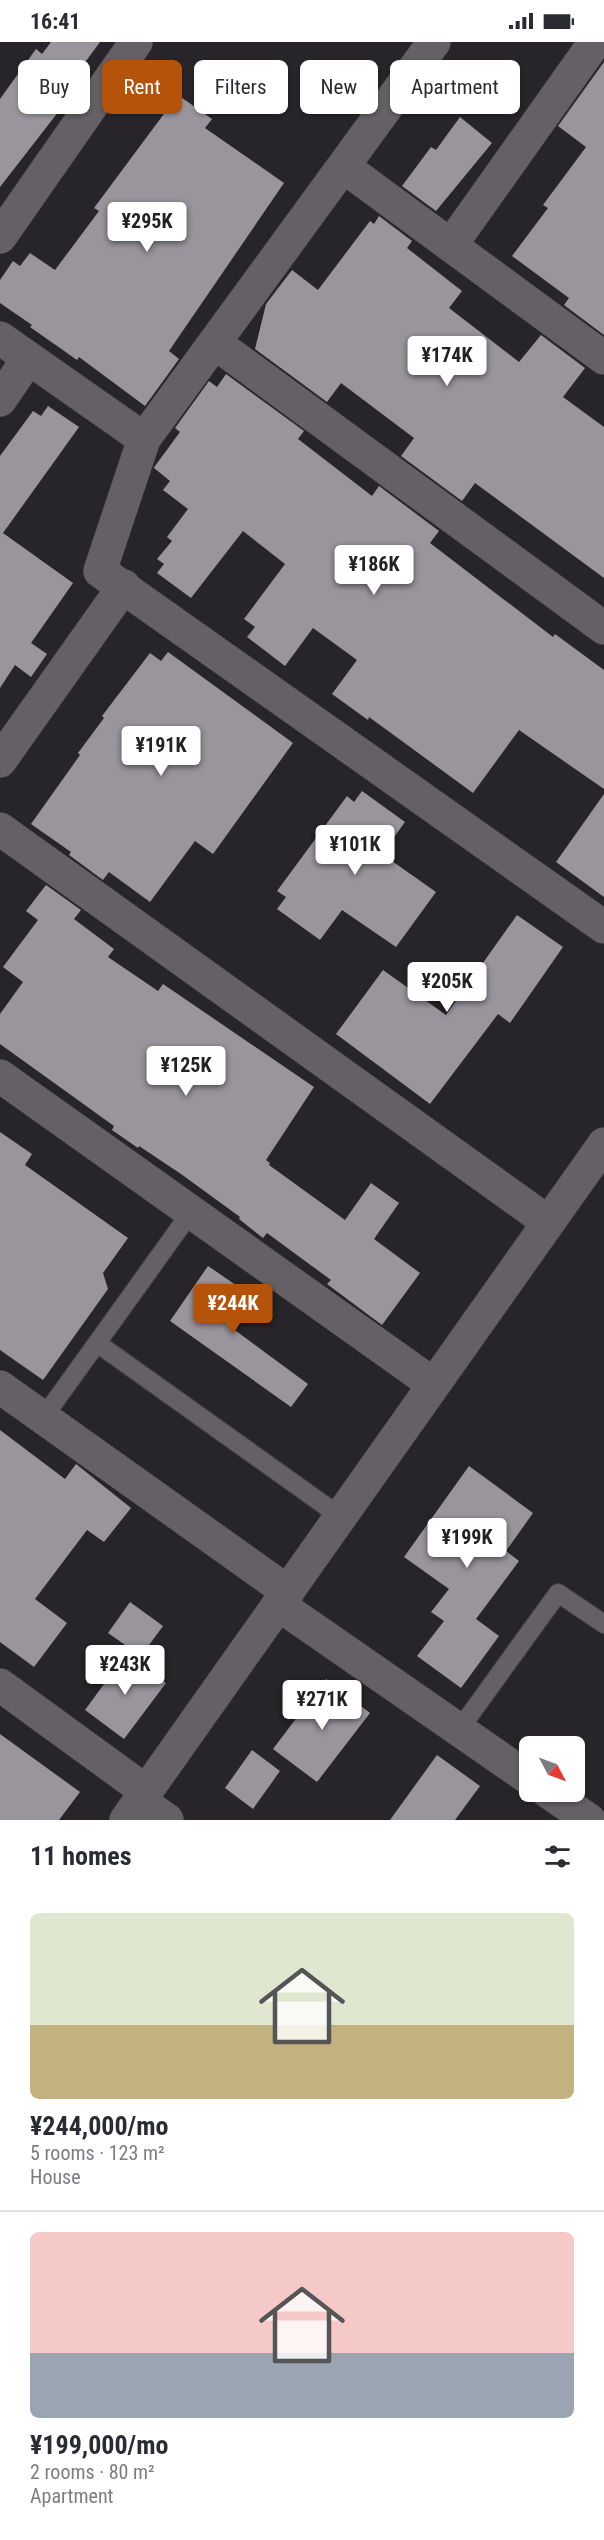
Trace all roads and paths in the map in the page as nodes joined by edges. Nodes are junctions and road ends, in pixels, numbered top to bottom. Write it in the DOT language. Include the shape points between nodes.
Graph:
graph roads {
  1 [pos="136,42"];
  2 [pos="434,42"];
  3 [pos="595,42"];
  4 [pos="344,167"];
  5 [pos="0,237"];
  6 [pos="451,245"];
  7 [pos="0,338"];
  8 [pos="215,343"];
  9 [pos="604,358"];
  10 [pos="28,359"];
  11 [pos="0,400"];
  12 [pos="144,440"];
  13 [pos="124,586"];
  14 [pos="604,627"];
  15 [pos="0,761"];
  16 [pos="0,829"];
  17 [pos="604,927"];
  18 [pos="0,1076"];
  19 [pos="604,1144"];
  20 [pos="191,1212"];
  21 [pos="548,1222"];
  22 [pos="97,1343"];
  23 [pos="434,1384"];
  24 [pos="0,1388"];
  25 [pos="43,1418"];
  26 [pos="341,1517"];
  27 [pos="283,1599"];
  28 [pos="604,1624"];
  29 [pos="0,1685"];
  30 [pos="459,1730"];
  31 [pos="519,1771"];
  32 [pos="563,1802"];
  33 [pos="138,1804"];
  34 [pos="167,1820"];
  35 [pos="589,1820"];
  1 -- 5 [label="street"];
  2 -- 4 [label="street"];
  3 -- 6 [label="street"];
  4 -- 6 [label="street"];
  4 -- 8 [label="street"];
  6 -- 9 [label="street"];
  7 -- 10 [label="street"];
  8 -- 12 [label="street"];
  8 -- 14 [label="street"];
  10 -- 11 [label="street"];
  10 -- 12 [label="street"];
  12 -- 13 [label="street" via="100,571"];
  13 -- 15 [label="street"];
  13 -- 17 [label="street"];
  16 -- 21 [label="street"];
  18 -- 20 [label="street"];
  19 -- 21 [label="street"];
  20 -- 22 [label="lane"];
  20 -- 23 [label="street"];
  21 -- 23 [label="street"];
  22 -- 25 [label="lane"];
  22 -- 26 [label="lane"];
  23 -- 26 [label="street"];
  24 -- 25 [label="street"];
  25 -- 27 [label="street"];
  26 -- 27 [label="street"];
  27 -- 30 [label="street"];
  27 -- 33 [label="street"];
  28 -- 30 [label="lane" via="558,1593"];
  29 -- 33 [label="street"];
  30 -- 31 [label="street"];
  32 -- 35 [label="street"];
  33 -- 34 [label="street"];
}
